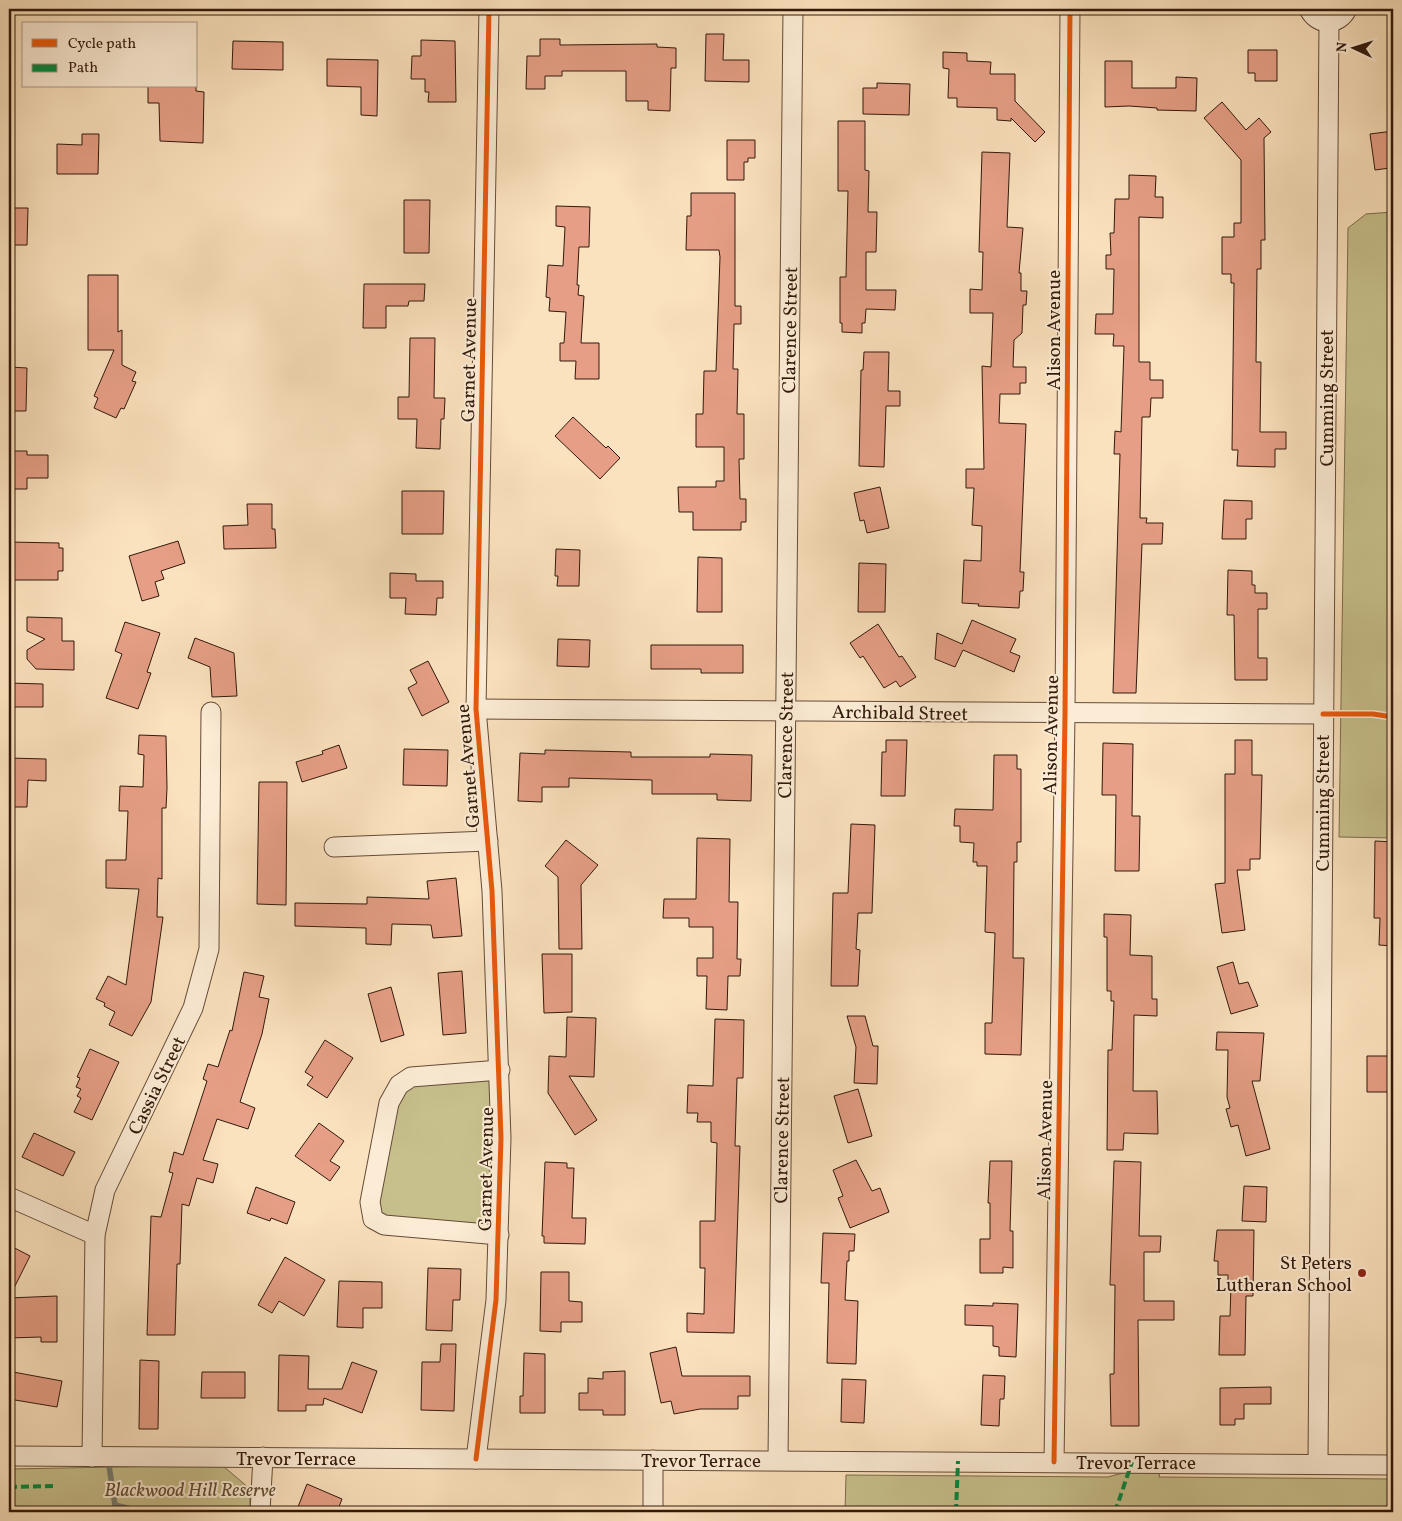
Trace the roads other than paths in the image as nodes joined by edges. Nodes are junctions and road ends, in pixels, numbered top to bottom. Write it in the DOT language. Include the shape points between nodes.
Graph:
graph roads {
  1 [pos="489,9"];
  2 [pos="793,9"];
  3 [pos="1070,9"];
  4 [pos="1309,9"];
  5 [pos="1347,9"];
  6 [pos="1329,22"];
  7 [pos="476,709"];
  8 [pos="785,711"];
  9 [pos="211,712"];
  10 [pos="1065,714"];
  11 [pos="1323,714"];
  12 [pos="488,841"];
  13 [pos="334,847"];
  14 [pos="500,1070"];
  15 [pos="9,1197"];
  16 [pos="95,1235"];
  17 [pos="499,1235"];
  18 [pos="9,1456"];
  19 [pos="92,1457"];
  20 [pos="263,1458"];
  21 [pos="476,1459"];
  22 [pos="653,1460"];
  23 [pos="778,1460"];
  24 [pos="1054,1462"];
  25 [pos="1318,1463"];
  26 [pos="1393,1465"];
  27 [pos="260,1512"];
  28 [pos="653,1512"];
  1 -- 7 [label="street, Garnet Avenue"];
  2 -- 8 [label="street, Clarence Street"];
  3 -- 10 [label="street, Alison Avenue"];
  4 -- 6 [label="street" via="1318,19"];
  5 -- 6 [label="street" via="1341,17"];
  6 -- 11 [label="street, Cumming Street"];
  7 -- 8 [label="street, Archibald Street"];
  7 -- 12 [label="street, Garnet Avenue"];
  8 -- 10 [label="street, Archibald Street"];
  8 -- 23 [label="street, Clarence Street"];
  9 -- 16 [label="street, Cassia Street" via="209,949 193,1008 105,1190"];
  10 -- 11 [label="street, Archibald Street"];
  10 -- 24 [label="street, Alison Avenue"];
  11 -- 25 [label="street, Cumming Street"];
  12 -- 13 [label="street"];
  12 -- 14 [label="street, Garnet Avenue"];
  14 -- 17 [label="street, Garnet Avenue"];
  14 -- 17 [label="street" via="411,1078 399,1085 389,1103 370,1202 373,1219 384,1225"];
  15 -- 16 [label="street"];
  16 -- 19 [label="street, Cassia Street"];
  17 -- 21 [label="street, Garnet Avenue" via="496,1300"];
  18 -- 19 [label="street, Trevor Terrace"];
  19 -- 20 [label="street, Trevor Terrace"];
  20 -- 21 [label="street, Trevor Terrace"];
  20 -- 27 [label="street"];
  21 -- 22 [label="street, Trevor Terrace"];
  22 -- 23 [label="street, Trevor Terrace"];
  22 -- 28 [label="street"];
  23 -- 24 [label="street, Trevor Terrace"];
  24 -- 25 [label="street, Trevor Terrace"];
  25 -- 26 [label="street, Trevor Terrace"];
}
